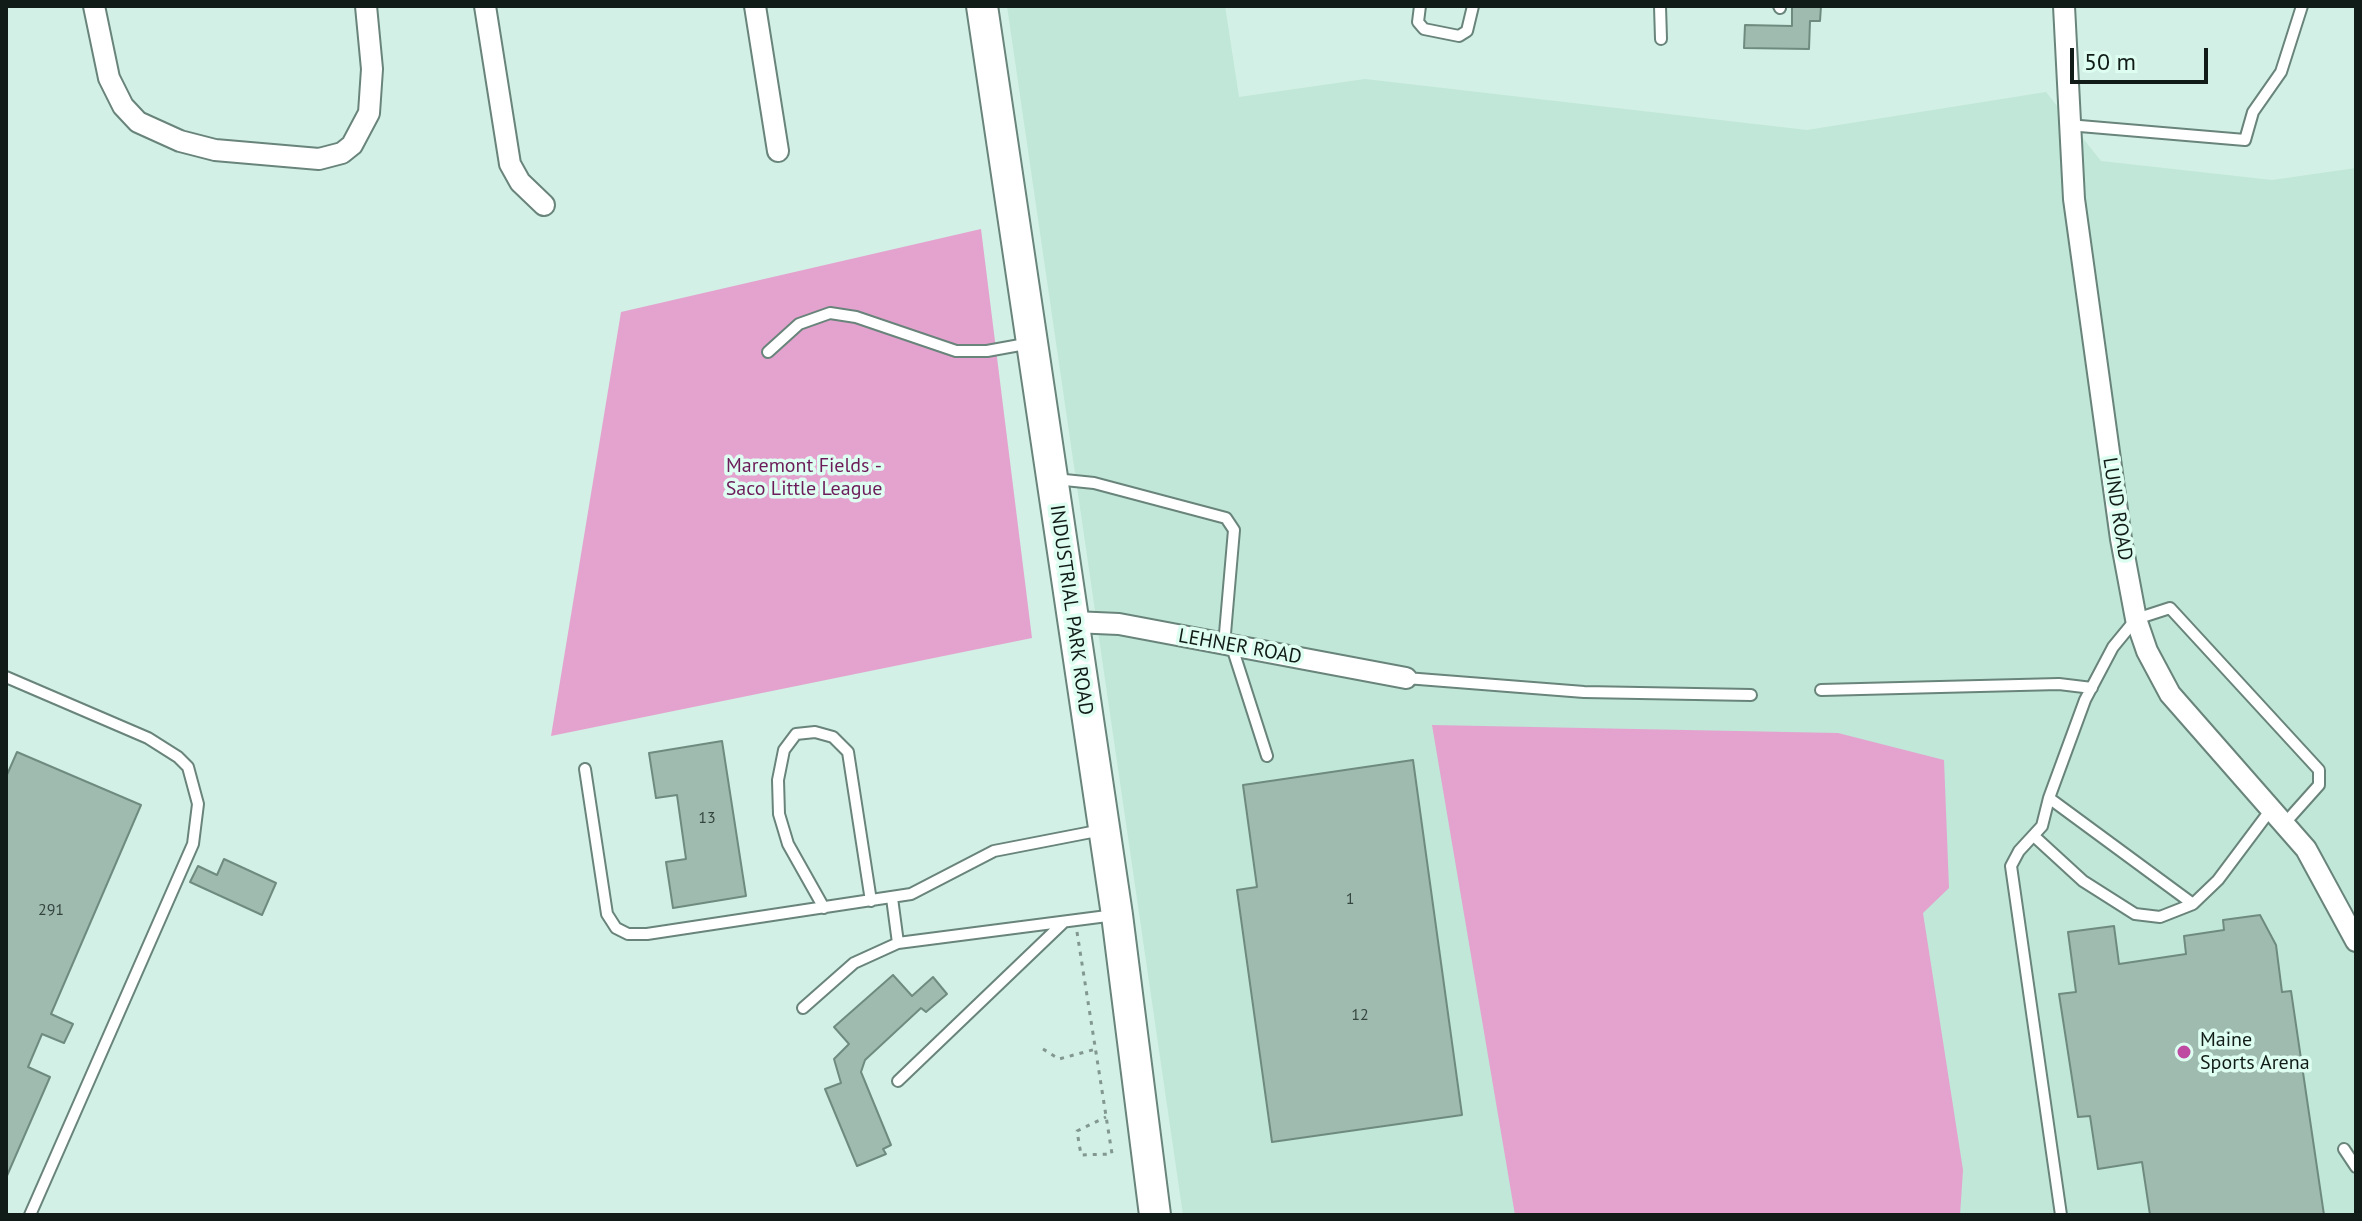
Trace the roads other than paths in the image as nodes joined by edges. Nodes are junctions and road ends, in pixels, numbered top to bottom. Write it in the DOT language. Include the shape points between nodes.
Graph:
graph roads {
  1 [pos="94,6"];
  2 [pos="366,6"];
  3 [pos="485,6"];
  4 [pos="755,6"];
  5 [pos="982,6"];
  6 [pos="1420,6"];
  7 [pos="1473,6"];
  8 [pos="1660,6"];
  9 [pos="2064,6"];
  10 [pos="2302,6"];
  11 [pos="1661,39"];
  12 [pos="2068,125"];
  13 [pos="778,151"];
  14 [pos="544,205"];
  15 [pos="1033,343"];
  16 [pos="768,352"];
  17 [pos="1052,479"];
  18 [pos="2136,619"];
  19 [pos="1073,622"];
  20 [pos="1228,646"];
  21 [pos="6,677"];
  22 [pos="1406,678"];
  23 [pos="2092,688"];
  24 [pos="1821,690"];
  25 [pos="1751,695"];
  26 [pos="1267,756"];
  27 [pos="585,769"];
  28 [pos="2049,798"];
  29 [pos="2279,816"];
  30 [pos="1104,829"];
  31 [pos="2035,837"];
  32 [pos="892,898"];
  33 [pos="871,901"];
  34 [pos="2193,904"];
  35 [pos="824,908"];
  36 [pos="1117,915"];
  37 [pos="1064,922"];
  38 [pos="2356,941"];
  39 [pos="898,943"];
  40 [pos="803,1008"];
  41 [pos="898,1081"];
  42 [pos="2344,1149"];
  43 [pos="2356,1167"];
  44 [pos="30,1215"];
  45 [pos="1155,1215"];
  46 [pos="2061,1215"];
  1 -- 2 [label="street" via="109,78 138,122 197,146 293,159 342,153 366,123 373,86"];
  3 -- 14 [label="street" via="510,164"];
  4 -- 13 [label="street"];
  5 -- 15 [label="main road, INDUSTRIAL PARK ROAD"];
  6 -- 7 [label="lane" via="1418,22 1424,29 1459,36 1467,31"];
  8 -- 11 [label="lane"];
  9 -- 12 [label="street, LUND ROAD"];
  10 -- 12 [label="lane" via="2281,72 2253,112 2245,140"];
  12 -- 18 [label="street, LUND ROAD" via="2118,523"];
  15 -- 16 [label="lane" via="956,351 830,313 799,324"];
  15 -- 17 [label="main road, INDUSTRIAL PARK ROAD"];
  17 -- 19 [label="main road, INDUSTRIAL PARK ROAD"];
  17 -- 20 [label="lane" via="1094,483 1226,518 1234,530"];
  18 -- 23 [label="lane" via="2113,647"];
  18 -- 29 [label="street, LUND ROAD" via="2170,694"];
  18 -- 29 [label="lane" via="2170,608 2319,770 2319,785"];
  19 -- 20 [label="street, LEHNER ROAD" via="1119,624"];
  19 -- 30 [label="main road, INDUSTRIAL PARK ROAD"];
  20 -- 22 [label="street, LEHNER ROAD"];
  20 -- 26 [label="lane"];
  21 -- 44 [label="lane" via="148,738 178,757 188,767 198,804 193,844"];
  22 -- 25 [label="lane" via="1584,692"];
  23 -- 24 [label="lane" via="2059,684"];
  23 -- 28 [label="lane"];
  27 -- 35 [label="lane" via="607,914 616,928 647,934"];
  28 -- 31 [label="lane"];
  28 -- 34 [label="lane"];
  29 -- 34 [label="lane"];
  29 -- 38 [label="street, LUND ROAD" via="2306,849"];
  30 -- 32 [label="lane" via="994,851 927,888"];
  30 -- 36 [label="main road, INDUSTRIAL PARK ROAD"];
  31 -- 34 [label="lane" via="2083,881 2135,914 2160,917"];
  31 -- 46 [label="lane" via="2015,858 2012,881"];
  32 -- 33 [label="lane"];
  32 -- 39 [label="lane"];
  33 -- 35 [label="lane"];
  33 -- 35 [label="lane" via="848,752 833,737 796,734 784,750 779,814 788,844"];
  36 -- 37 [label="lane"];
  36 -- 45 [label="main road, INDUSTRIAL PARK ROAD"];
  37 -- 39 [label="lane"];
  37 -- 41 [label="lane"];
  39 -- 40 [label="lane" via="854,963"];
  42 -- 43 [label="lane"];
}
